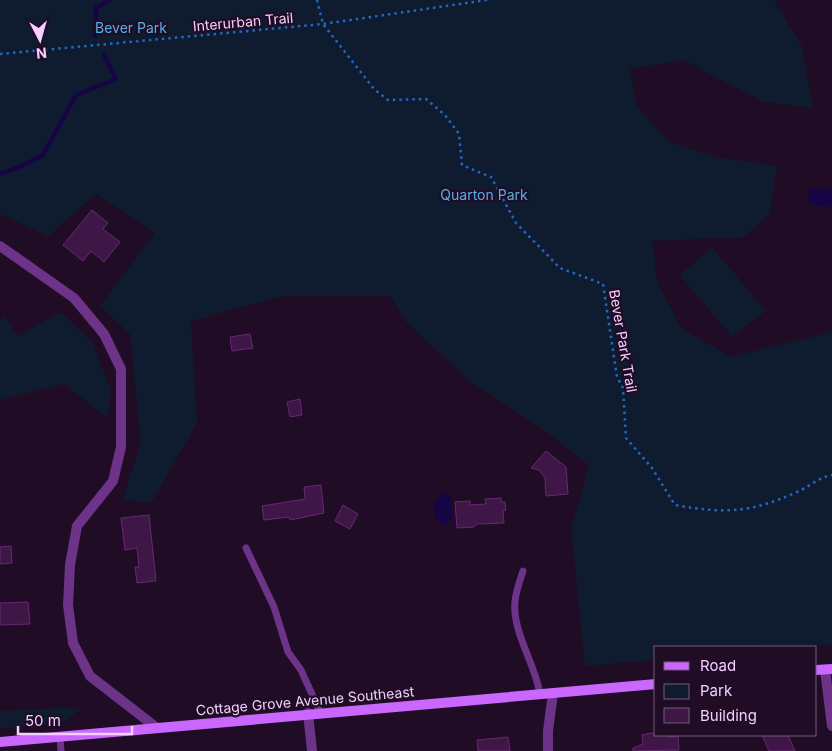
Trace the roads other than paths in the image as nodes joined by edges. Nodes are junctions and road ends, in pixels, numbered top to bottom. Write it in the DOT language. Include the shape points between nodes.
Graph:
graph roads {
  1 [pos="0,246"];
  2 [pos="246,548"];
  3 [pos="523,570"];
  4 [pos="824,670"];
  5 [pos="654,684"];
  6 [pos="553,693"];
  7 [pos="540,694"];
  8 [pos="320,712"];
  9 [pos="308,714"];
  10 [pos="832,726"];
  11 [pos="157,728"];
  12 [pos="60,737"];
  13 [pos="0,742"];
  14 [pos="61,751"];
  15 [pos="312,751"];
  16 [pos="548,751"];
  1 -- 11 [label="street" via="74,298 104,334 121,369 121,447 113,481 77,526 70,564 68,604 73,643 90,676"];
  2 -- 8 [label="lane" via="274,607 288,652 301,670"];
  3 -- 7 [label="lane" via="515,601 517,624 537,675"];
  4 -- 10 [label="street"];
  5 -- 6 [label="main road, Cottage Grove Avenue Southeast"];
  6 -- 7 [label="main road, Cottage Grove Avenue Southeast"];
  6 -- 16 [label="street"];
  7 -- 8 [label="main road, Cottage Grove Avenue Southeast"];
  8 -- 9 [label="main road, Cottage Grove Avenue Southeast"];
  9 -- 11 [label="main road, Cottage Grove Avenue Southeast"];
  9 -- 15 [label="street"];
  11 -- 12 [label="main road, Cottage Grove Avenue Southeast"];
  12 -- 13 [label="main road, Cottage Grove Avenue Southeast"];
  12 -- 14 [label="lane"];
}
